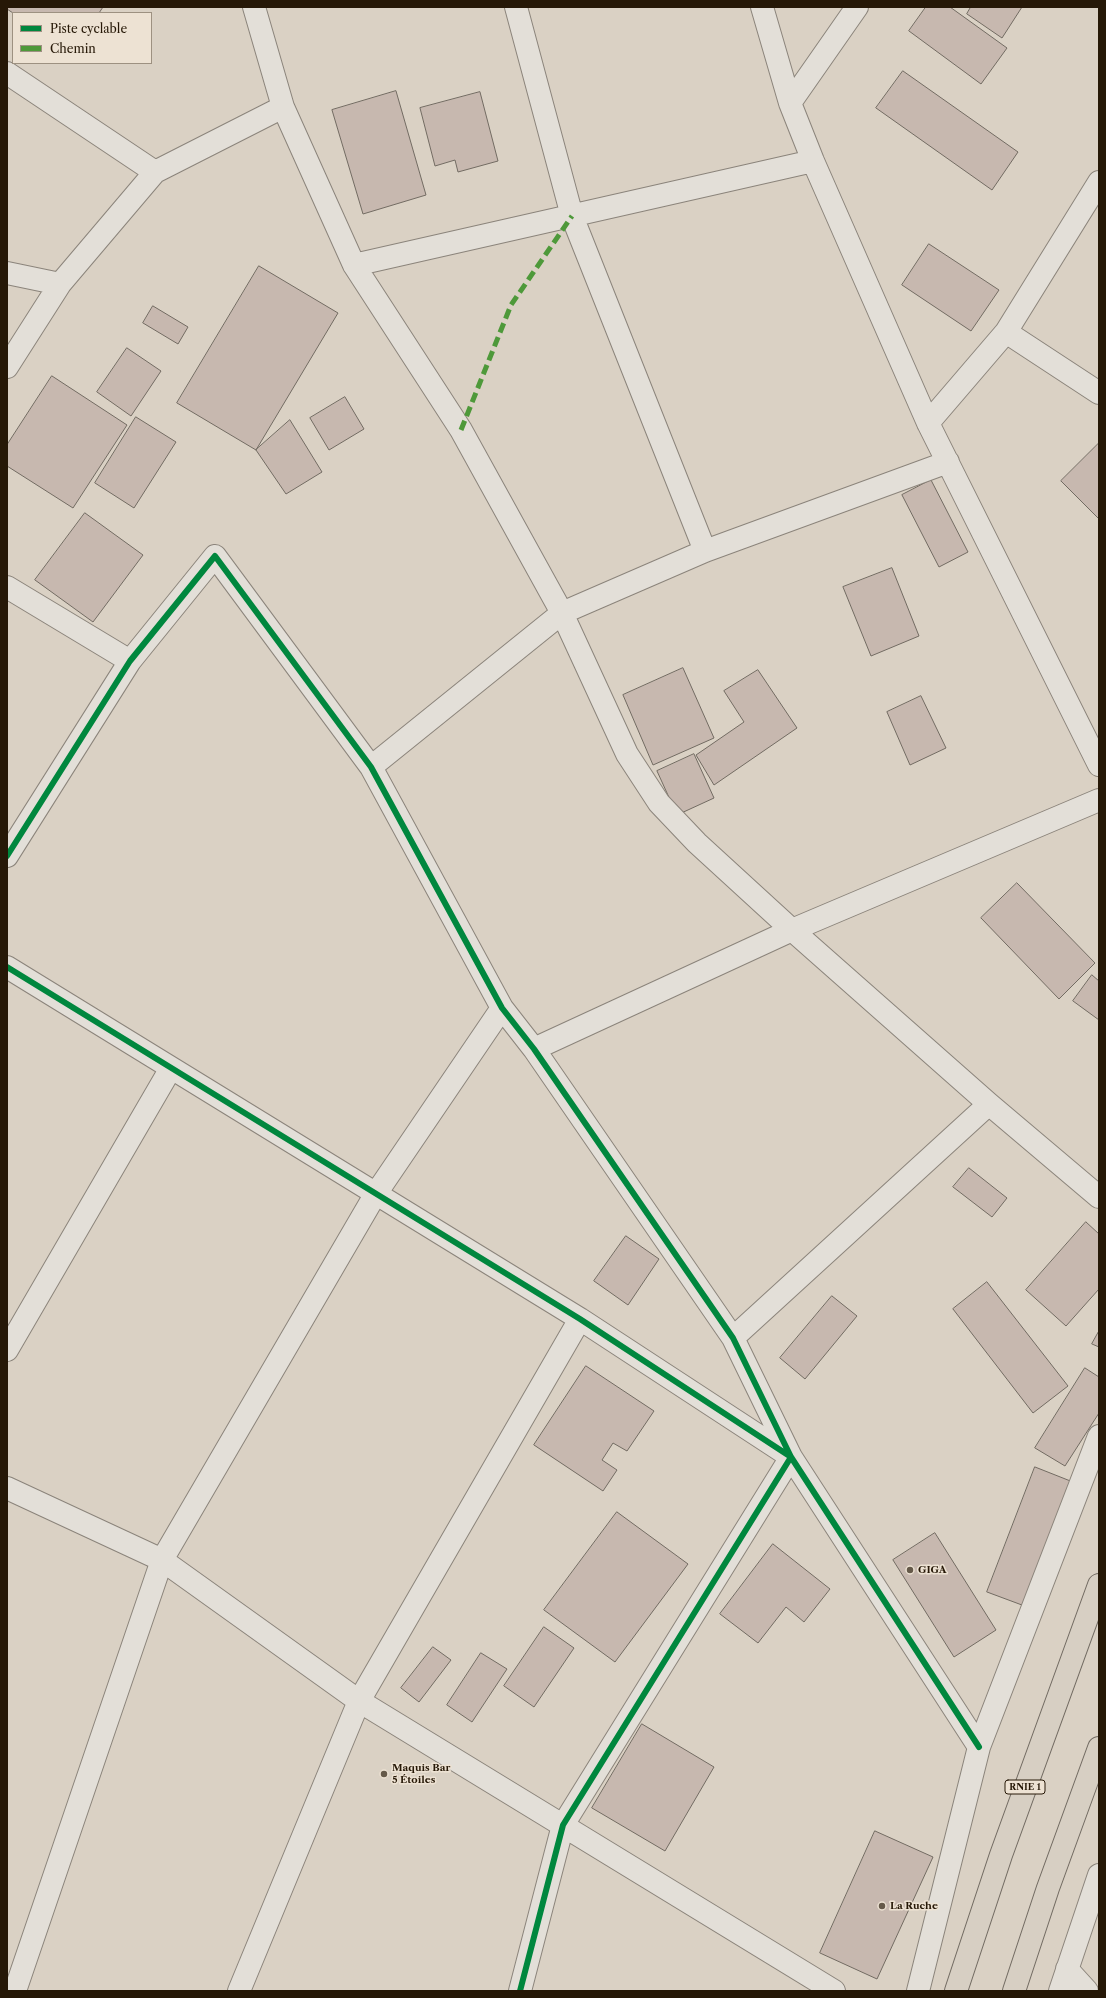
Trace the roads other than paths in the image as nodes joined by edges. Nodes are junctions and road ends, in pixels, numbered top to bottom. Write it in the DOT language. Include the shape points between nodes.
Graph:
graph roads {
  1 [pos="254,7"];
  2 [pos="516,7"];
  3 [pos="762,7"];
  4 [pos="857,7"];
  5 [pos="7,73"];
  6 [pos="790,103"];
  7 [pos="283,107"];
  8 [pos="813,161"];
  9 [pos="155,172"];
  10 [pos="1099,182"];
  11 [pos="572,216"];
  12 [pos="354,265"];
  13 [pos="7,273"];
  14 [pos="60,284"];
  15 [pos="1006,332"];
  16 [pos="7,367"];
  17 [pos="1099,393"];
  18 [pos="928,423"];
  19 [pos="948,462"];
  20 [pos="704,551"];
  21 [pos="7,587"];
  22 [pos="562,613"];
  23 [pos="130,661"];
  24 [pos="1099,765"];
  25 [pos="371,767"];
  26 [pos="1099,800"];
  27 [pos="7,856"];
  28 [pos="792,930"];
  29 [pos="7,967"];
  30 [pos="502,1008"];
  31 [pos="534,1049"];
  32 [pos="171,1068"];
  33 [pos="989,1104"];
  34 [pos="375,1195"];
  35 [pos="1099,1197"];
  36 [pos="580,1319"];
  37 [pos="733,1338"];
  38 [pos="7,1350"];
  39 [pos="1099,1436"];
  40 [pos="791,1457"];
  41 [pos="7,1488"];
  42 [pos="162,1560"];
  43 [pos="1099,1585"];
  44 [pos="360,1702"];
  45 [pos="979,1747"];
  46 [pos="1099,1748"];
  47 [pos="563,1825"];
  48 [pos="1099,1875"];
  49 [pos="1068,1969"];
  50 [pos="15,1991"];
  51 [pos="239,1991"];
  52 [pos="520,1991"];
  53 [pos="834,1991"];
  54 [pos="918,1991"];
  55 [pos="956,1991"];
  56 [pos="1014,1991"];
  57 [pos="1060,1991"];
  58 [pos="1087,1991"];
  1 -- 7 [label="street"];
  2 -- 11 [label="street"];
  3 -- 6 [label="street"];
  4 -- 6 [label="street"];
  5 -- 9 [label="street"];
  6 -- 8 [label="street"];
  7 -- 9 [label="street"];
  7 -- 12 [label="street"];
  8 -- 11 [label="street"];
  8 -- 18 [label="street"];
  9 -- 14 [label="street"];
  10 -- 15 [label="street"];
  11 -- 12 [label="street"];
  11 -- 20 [label="street"];
  12 -- 22 [label="street" via="461,430"];
  13 -- 14 [label="street"];
  14 -- 16 [label="street"];
  15 -- 17 [label="street"];
  15 -- 18 [label="street"];
  18 -- 19 [label="street"];
  19 -- 20 [label="street"];
  19 -- 24 [label="street"];
  20 -- 22 [label="street"];
  21 -- 23 [label="street"];
  22 -- 25 [label="street"];
  22 -- 28 [label="street" via="627,754 660,803 697,843"];
  23 -- 25 [label="street" via="215,556"];
  23 -- 27 [label="street"];
  25 -- 30 [label="street"];
  26 -- 28 [label="street"];
  28 -- 31 [label="street"];
  28 -- 33 [label="street"];
  29 -- 32 [label="street"];
  30 -- 31 [label="street"];
  30 -- 34 [label="street"];
  31 -- 37 [label="street"];
  32 -- 34 [label="street"];
  32 -- 38 [label="street"];
  33 -- 35 [label="street"];
  33 -- 37 [label="street"];
  34 -- 36 [label="street"];
  34 -- 42 [label="street"];
  36 -- 40 [label="street"];
  36 -- 44 [label="street"];
  37 -- 40 [label="street"];
  39 -- 45 [label="street"];
  40 -- 45 [label="street"];
  40 -- 47 [label="street"];
  41 -- 42 [label="street"];
  42 -- 44 [label="street"];
  42 -- 50 [label="street"];
  43 -- 55 [label="highway, RNIE 1" via="1001,1855"];
  44 -- 47 [label="street"];
  44 -- 51 [label="street"];
  45 -- 54 [label="street"];
  46 -- 56 [label="highway"];
  47 -- 52 [label="street"];
  47 -- 53 [label="street"];
  48 -- 49 [label="street"];
  49 -- 57 [label="street"];
  49 -- 58 [label="street"];
}
